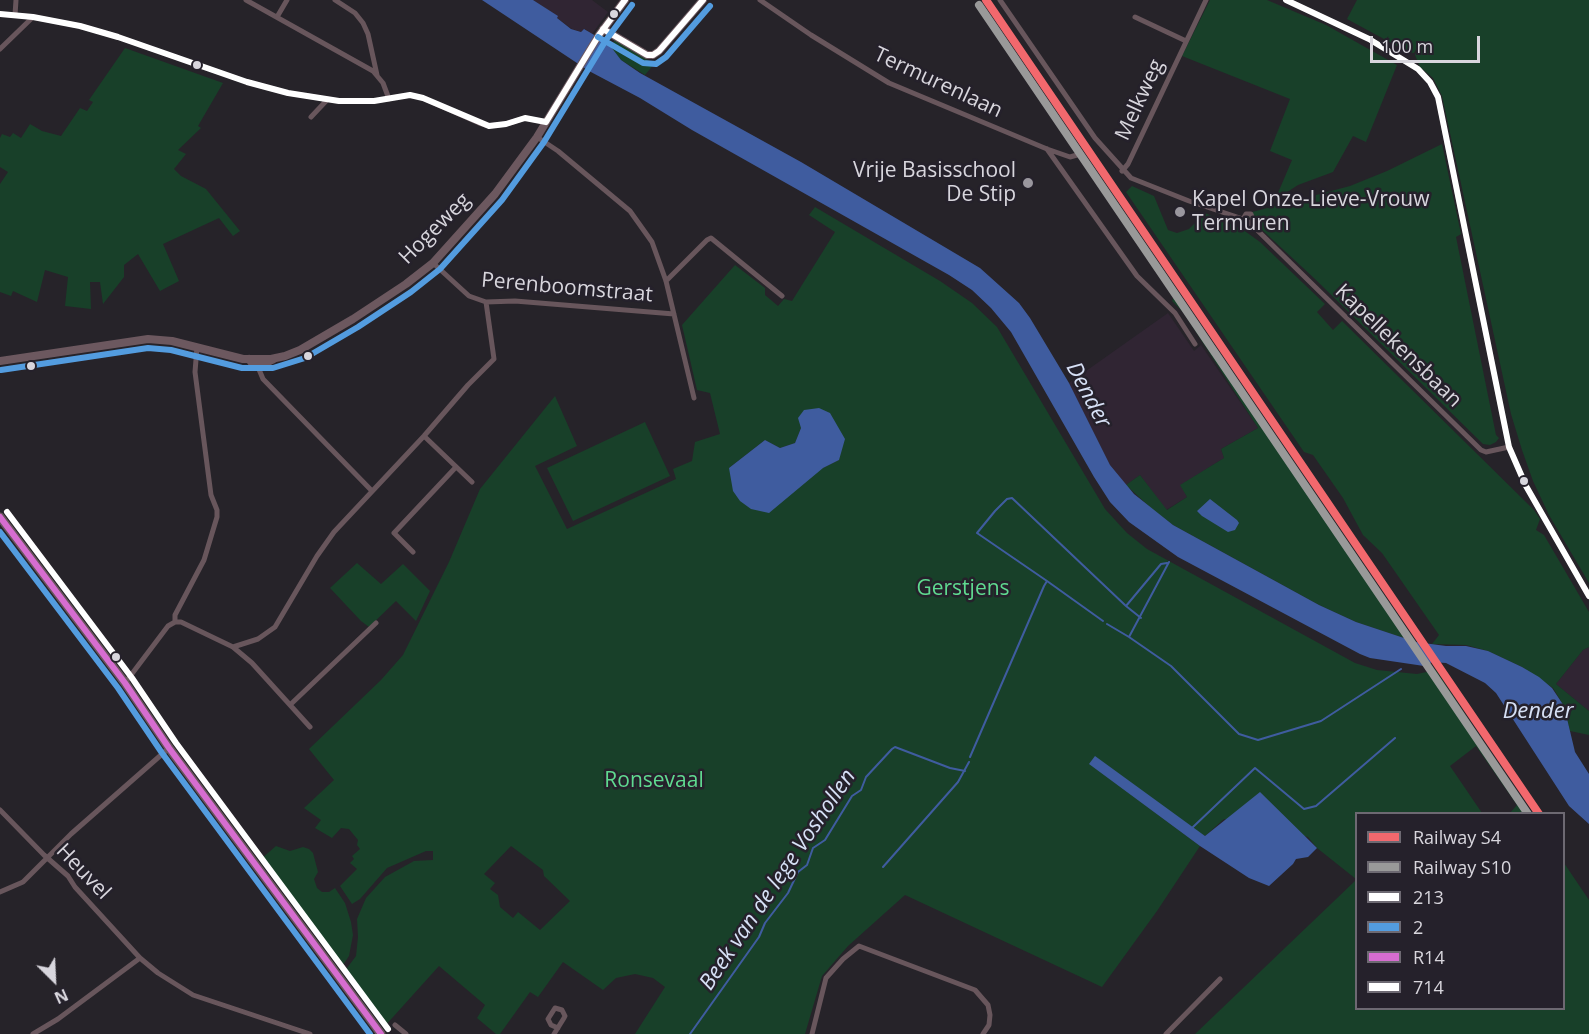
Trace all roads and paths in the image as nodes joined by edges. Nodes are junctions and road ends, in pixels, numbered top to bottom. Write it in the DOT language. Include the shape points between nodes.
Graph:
graph roads {
  1 [pos="16,0"];
  2 [pos="246,0"];
  3 [pos="287,0"];
  4 [pos="336,0"];
  5 [pos="625,0"];
  6 [pos="703,0"];
  7 [pos="760,0"];
  8 [pos="1000,0"];
  9 [pos="1206,0"];
  10 [pos="1286,0"];
  11 [pos="0,14"];
  12 [pos="15,15"];
  13 [pos="33,17"];
  14 [pos="277,17"];
  15 [pos="1136,17"];
  16 [pos="601,32"];
  17 [pos="1186,41"];
  18 [pos="0,50"];
  19 [pos="378,76"];
  20 [pos="389,99"];
  21 [pos="327,100"];
  22 [pos="311,117"];
  23 [pos="546,122"];
  24 [pos="537,137"];
  25 [pos="1047,148"];
  26 [pos="1077,155"];
  27 [pos="1122,171"];
  28 [pos="433,263"];
  29 [pos="666,281"];
  30 [pos="782,296"];
  31 [pos="486,302"];
  32 [pos="674,314"];
  33 [pos="1195,344"];
  34 [pos="196,347"];
  35 [pos="277,357"];
  36 [pos="249,359"];
  37 [pos="0,361"];
  38 [pos="258,367"];
  39 [pos="694,398"];
  40 [pos="424,436"];
  41 [pos="1509,447"];
  42 [pos="456,467"];
  43 [pos="472,482"];
  44 [pos="372,491"];
  45 [pos="0,517"];
  46 [pos="413,552"];
  47 [pos="1589,596"];
  48 [pos="175,622"];
  49 [pos="376,623"];
  50 [pos="233,647"];
  51 [pos="125,684"];
  52 [pos="291,704"];
  53 [pos="310,727"];
  54 [pos="169,748"];
  55 [pos="0,810"];
  56 [pos="48,857"];
  57 [pos="0,892"];
  58 [pos="140,958"];
  59 [pos="1220,980"];
  60 [pos="395,1025"];
  61 [pos="558,1028"];
  62 [pos="33,1034"];
  63 [pos="310,1034"];
  64 [pos="381,1034"];
  65 [pos="406,1034"];
  66 [pos="554,1034"];
  67 [pos="812,1034"];
  68 [pos="984,1034"];
  69 [pos="1166,1034"];
  1 -- 12 [label="street"];
  2 -- 14 [label="street"];
  3 -- 14 [label="street"];
  4 -- 19 [label="street" via="363,23"];
  5 -- 16 [label="street, Hogeweg"];
  6 -- 16 [label="street" via="653,55"];
  7 -- 25 [label="street, Termurenlaan" via="889,83"];
  8 -- 27 [label="street"];
  9 -- 17 [label="street, Melkweg"];
  10 -- 41 [label="street" via="1369,39 1418,69 1438,97"];
  11 -- 12 [label="street"];
  12 -- 13 [label="street"];
  13 -- 18 [label="street"];
  13 -- 21 [label="street" via="118,37 247,82"];
  14 -- 19 [label="street"];
  15 -- 17 [label="street, Melkweg"];
  16 -- 23 [label="street, Hogeweg"];
  17 -- 27 [label="street, Melkweg"];
  19 -- 20 [label="street"];
  20 -- 21 [label="street"];
  20 -- 23 [label="street" via="410,95 423,98 489,126 525,118"];
  21 -- 22 [label="street"];
  23 -- 24 [label="street, Hogeweg"];
  24 -- 28 [label="street, Hogeweg" via="495,194"];
  24 -- 29 [label="street" via="630,210 652,242"];
  25 -- 26 [label="street, Termurenlaan" via="1070,157"];
  25 -- 33 [label="street" via="1137,276 1175,314"];
  27 -- 41 [label="street, Kapellekensbaan" via="1135,181 1250,223 1481,450"];
  28 -- 31 [label="street, Perenboomstraat" via="469,296"];
  28 -- 35 [label="street, Hogeweg" via="353,319 300,350"];
  29 -- 30 [label="street" via="711,238"];
  29 -- 32 [label="street"];
  31 -- 32 [label="street, Perenboomstraat"];
  31 -- 40 [label="street" via="494,359"];
  32 -- 39 [label="street"];
  34 -- 36 [label="street, Hogeweg"];
  34 -- 37 [label="street, Hogeweg" via="147,339"];
  34 -- 48 [label="street" via="195,372 217,517 204,560"];
  35 -- 36 [label="street, Hogeweg"];
  35 -- 38 [label="street, Hogeweg"];
  36 -- 38 [label="street, Hogeweg"];
  38 -- 44 [label="street" via="263,379"];
  40 -- 42 [label="street"];
  40 -- 44 [label="street"];
  41 -- 47 [label="street" via="1526,486"];
  42 -- 43 [label="street"];
  42 -- 46 [label="street" via="394,533"];
  44 -- 50 [label="street" via="334,532 275,627 258,639"];
  45 -- 51 [label="main road"];
  48 -- 50 [label="street"];
  48 -- 51 [label="street"];
  49 -- 52 [label="street"];
  50 -- 52 [label="street"];
  51 -- 54 [label="main road"];
  52 -- 53 [label="street"];
  54 -- 56 [label="street"];
  54 -- 64 [label="main road"];
  55 -- 56 [label="street, Heuvel"];
  56 -- 57 [label="street" via="23,882"];
  56 -- 58 [label="street, Heuvel"];
  58 -- 62 [label="street"];
  58 -- 63 [label="street, Heuvel" via="193,995"];
  59 -- 69 [label="street"];
  60 -- 65 [label="street"];
  61 -- 66 [label="street"];
  67 -- 68 [label="street" via="826,978 859,946 975,990 988,1005 989,1025"];
}
